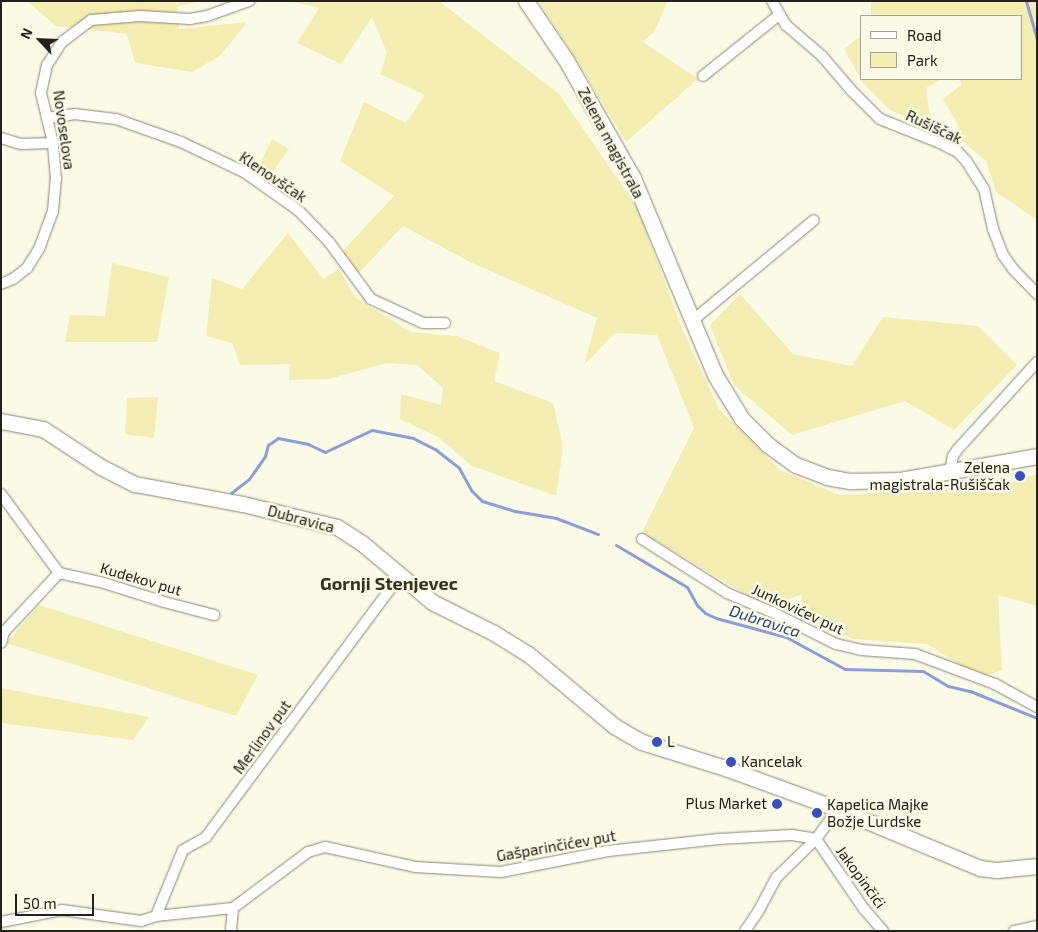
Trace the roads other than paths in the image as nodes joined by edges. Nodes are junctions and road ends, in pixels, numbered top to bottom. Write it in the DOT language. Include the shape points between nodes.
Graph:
graph roads {
  1 [pos="249,1"];
  2 [pos="526,1"];
  3 [pos="772,1"];
  4 [pos="780,15"];
  5 [pos="702,76"];
  6 [pos="47,118"];
  7 [pos="1,138"];
  8 [pos="53,143"];
  9 [pos="814,220"];
  10 [pos="1,284"];
  11 [pos="1037,294"];
  12 [pos="692,321"];
  13 [pos="445,323"];
  14 [pos="1037,362"];
  15 [pos="1,421"];
  16 [pos="1037,456"];
  17 [pos="950,471"];
  18 [pos="1,494"];
  19 [pos="642,539"];
  20 [pos="59,573"];
  21 [pos="400,576"];
  22 [pos="214,615"];
  23 [pos="1,643"];
  24 [pos="1037,707"];
  25 [pos="838,809"];
  26 [pos="816,839"];
  27 [pos="1037,866"];
  28 [pos="233,908"];
  29 [pos="156,916"];
  30 [pos="1,922"];
  31 [pos="1037,926"];
  32 [pos="231,931"];
  33 [pos="745,931"];
  34 [pos="883,931"];
  35 [pos="1014,931"];
  1 -- 6 [label="street, Novoselova" via="190,19 140,16 91,20 62,42 47,65 41,92"];
  2 -- 12 [label="street, Zelena magistrala" via="566,60 633,178"];
  3 -- 4 [label="street, Rušiščak"];
  4 -- 5 [label="street"];
  4 -- 11 [label="street, Rušiščak" via="880,119 958,152 984,189 993,229 1004,254 1013,269"];
  6 -- 8 [label="street, Novoselova"];
  6 -- 13 [label="street, Klenovščak" via="74,114 116,119 181,142 244,172 299,212 329,242 371,299 423,323"];
  7 -- 8 [label="street" via="21,144"];
  8 -- 10 [label="street, Novoselova" via="56,180 48,230 27,268"];
  9 -- 12 [label="street"];
  12 -- 17 [label="street, Zelena magistrala" via="715,375 736,411 768,445 796,465 827,477 850,481 900,480"];
  14 -- 17 [label="street" via="957,450"];
  15 -- 21 [label="street, Dubravica" via="43,429 135,484 243,504 337,527 363,544"];
  16 -- 17 [label="street, Zelena magistrala"];
  18 -- 20 [label="street"];
  19 -- 24 [label="street, Junkovićev put" via="727,593 836,644 861,650 916,654 995,684"];
  20 -- 22 [label="street, Kudekov put"];
  20 -- 23 [label="street" via="4,632"];
  21 -- 25 [label="street, Dubravica" via="432,602 513,644 614,726 642,742"];
  21 -- 29 [label="street, Merlinov put" via="206,837 183,850"];
  25 -- 26 [label="street"];
  25 -- 27 [label="street, Dubravica" via="980,868 997,870"];
  26 -- 28 [label="street, Gašparinčićev put" via="772,836 608,851 501,872 416,867 325,847 308,852"];
  26 -- 33 [label="street" via="777,877"];
  26 -- 34 [label="street, Jakopinčići"];
  28 -- 29 [label="street"];
  28 -- 32 [label="street"];
  29 -- 30 [label="street" via="141,921 62,910"];
  31 -- 35 [label="street"];
}
